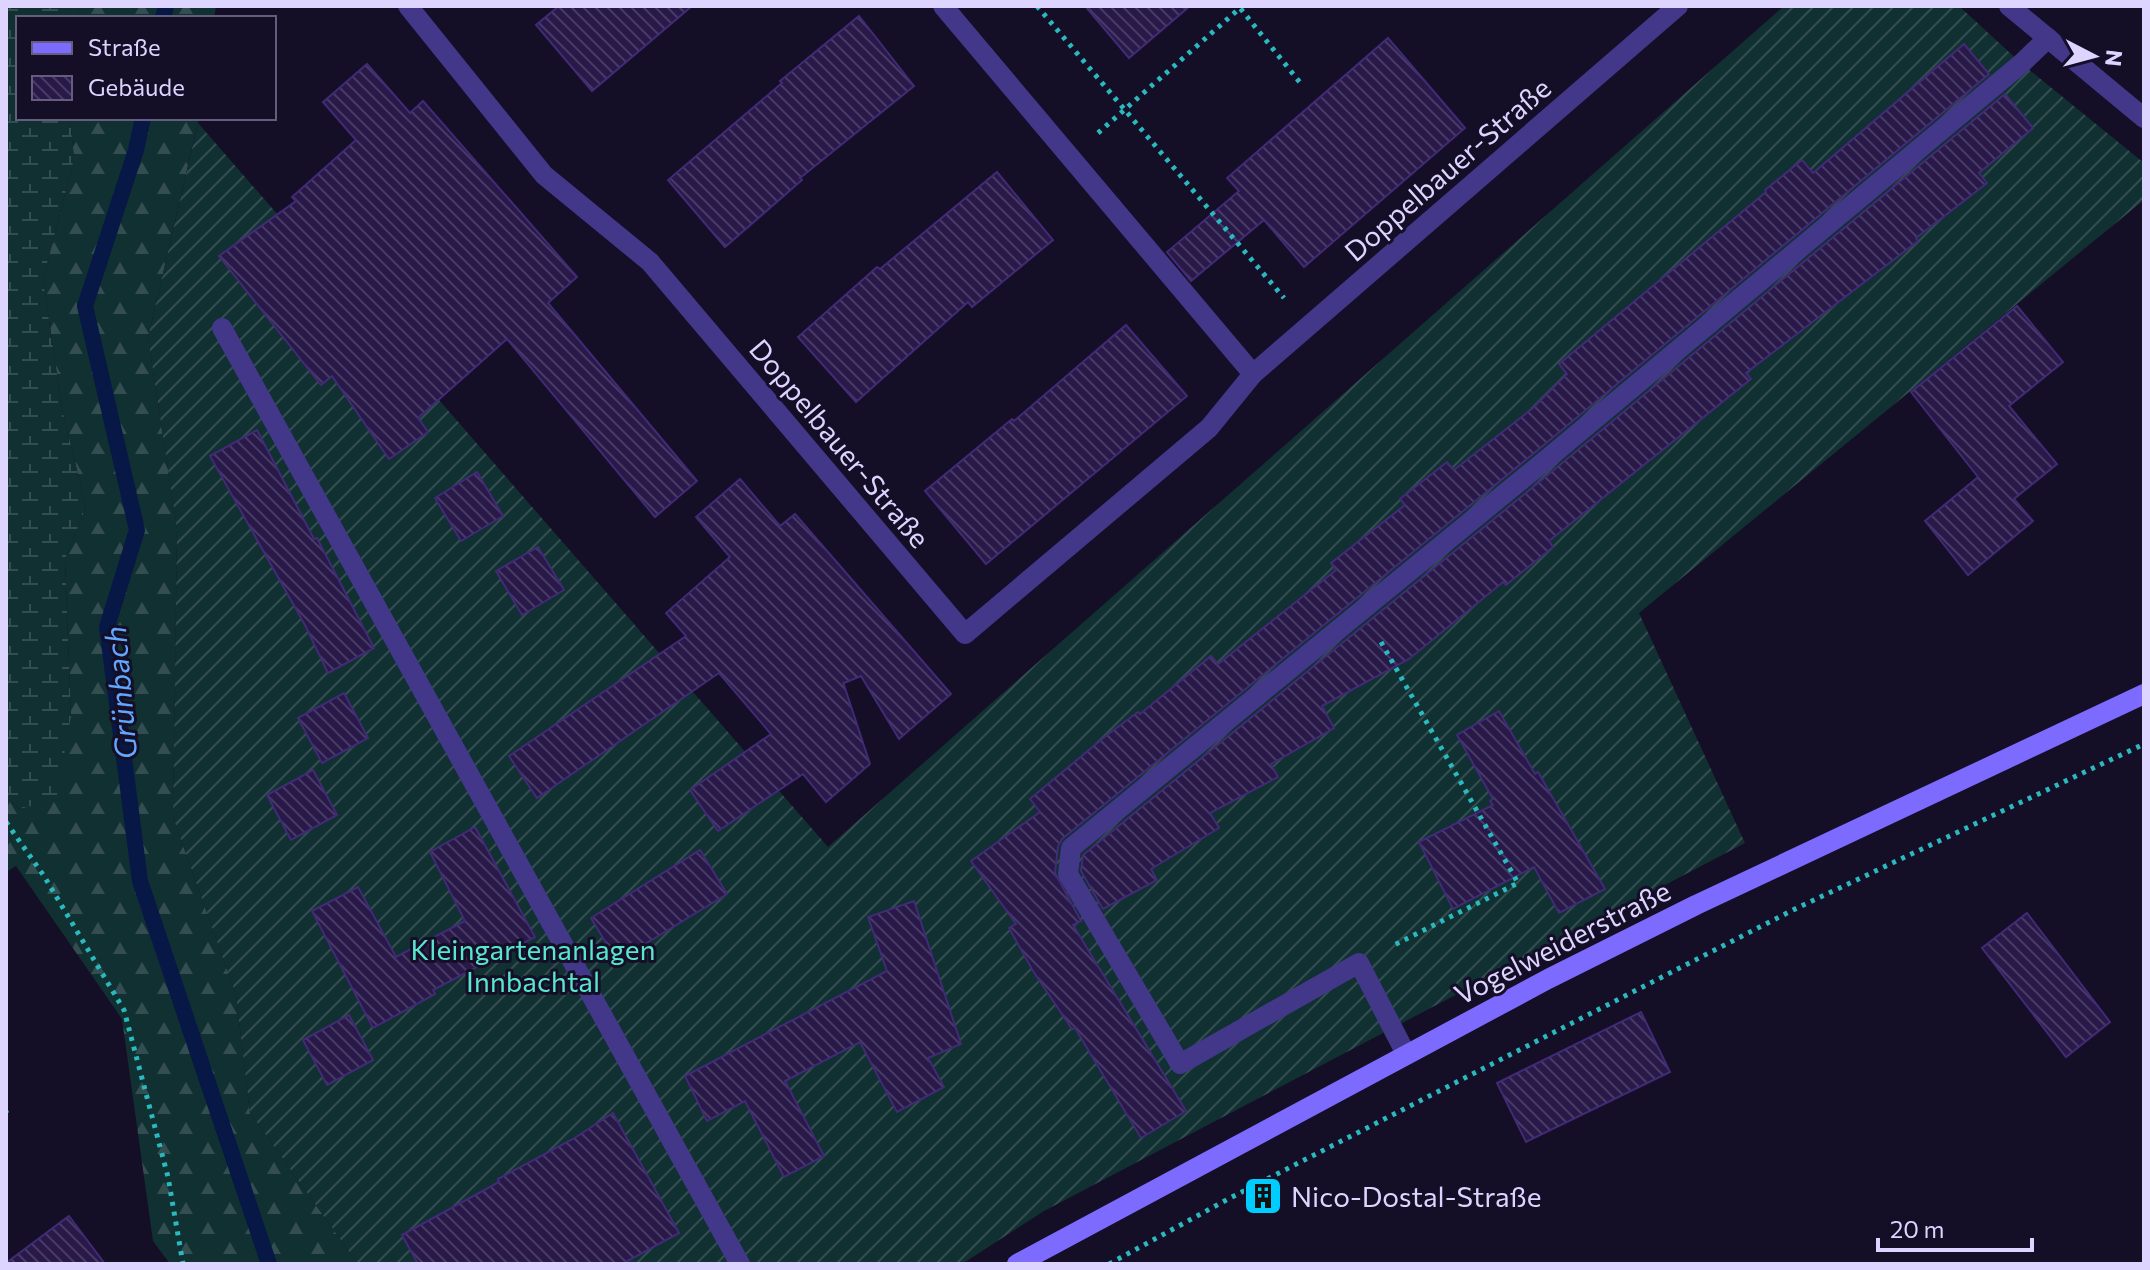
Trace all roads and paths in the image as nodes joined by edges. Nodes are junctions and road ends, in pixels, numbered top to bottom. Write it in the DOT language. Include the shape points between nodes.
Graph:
graph roads {
  1 [pos="408,6"];
  2 [pos="943,6"];
  3 [pos="1037,6"];
  4 [pos="1678,6"];
  5 [pos="2009,6"];
  6 [pos="2048,38"];
  7 [pos="1302,85"];
  8 [pos="1124,109"];
  9 [pos="2144,118"];
  10 [pos="1071,159"];
  11 [pos="1308,326"];
  12 [pos="222,328"];
  13 [pos="1253,374"];
  14 [pos="1363,610"];
  15 [pos="2144,694"];
  16 [pos="2144,744"];
  17 [pos="6,822"];
  18 [pos="1359,963"];
  19 [pos="1406,1054"];
  20 [pos="1044,1257"];
  21 [pos="183,1264"];
  22 [pos="740,1264"];
  23 [pos="1017,1264"];
  24 [pos="1109,1264"];
  1 -- 13 [label="street, Doppelbauer-Straße" via="544,175 650,262 965,634 1209,428"];
  2 -- 10 [label="street"];
  3 -- 8 [label="path"];
  4 -- 11 [label="street, Doppelbauer-Straße"];
  5 -- 6 [label="street"];
  6 -- 9 [label="street"];
  6 -- 14 [label="street"];
  7 -- 8 [label="path" via="1240,8"];
  8 -- 10 [label="path"];
  8 -- 11 [label="path"];
  10 -- 13 [label="street"];
  11 -- 13 [label="street, Doppelbauer-Straße"];
  12 -- 22 [label="street"];
  14 -- 18 [label="path" via="1518,883"];
  14 -- 18 [label="street" via="1071,848 1068,874 1180,1064"];
  15 -- 19 [label="main road, Vogelweiderstraße" via="1696,905"];
  16 -- 24 [label="path" via="1793,910"];
  17 -- 21 [label="path" via="124,1010 168,1177"];
  18 -- 19 [label="street"];
  19 -- 20 [label="main road, Vogelweiderstraße"];
  20 -- 23 [label="main road, Vogelweiderstraße"];
}
